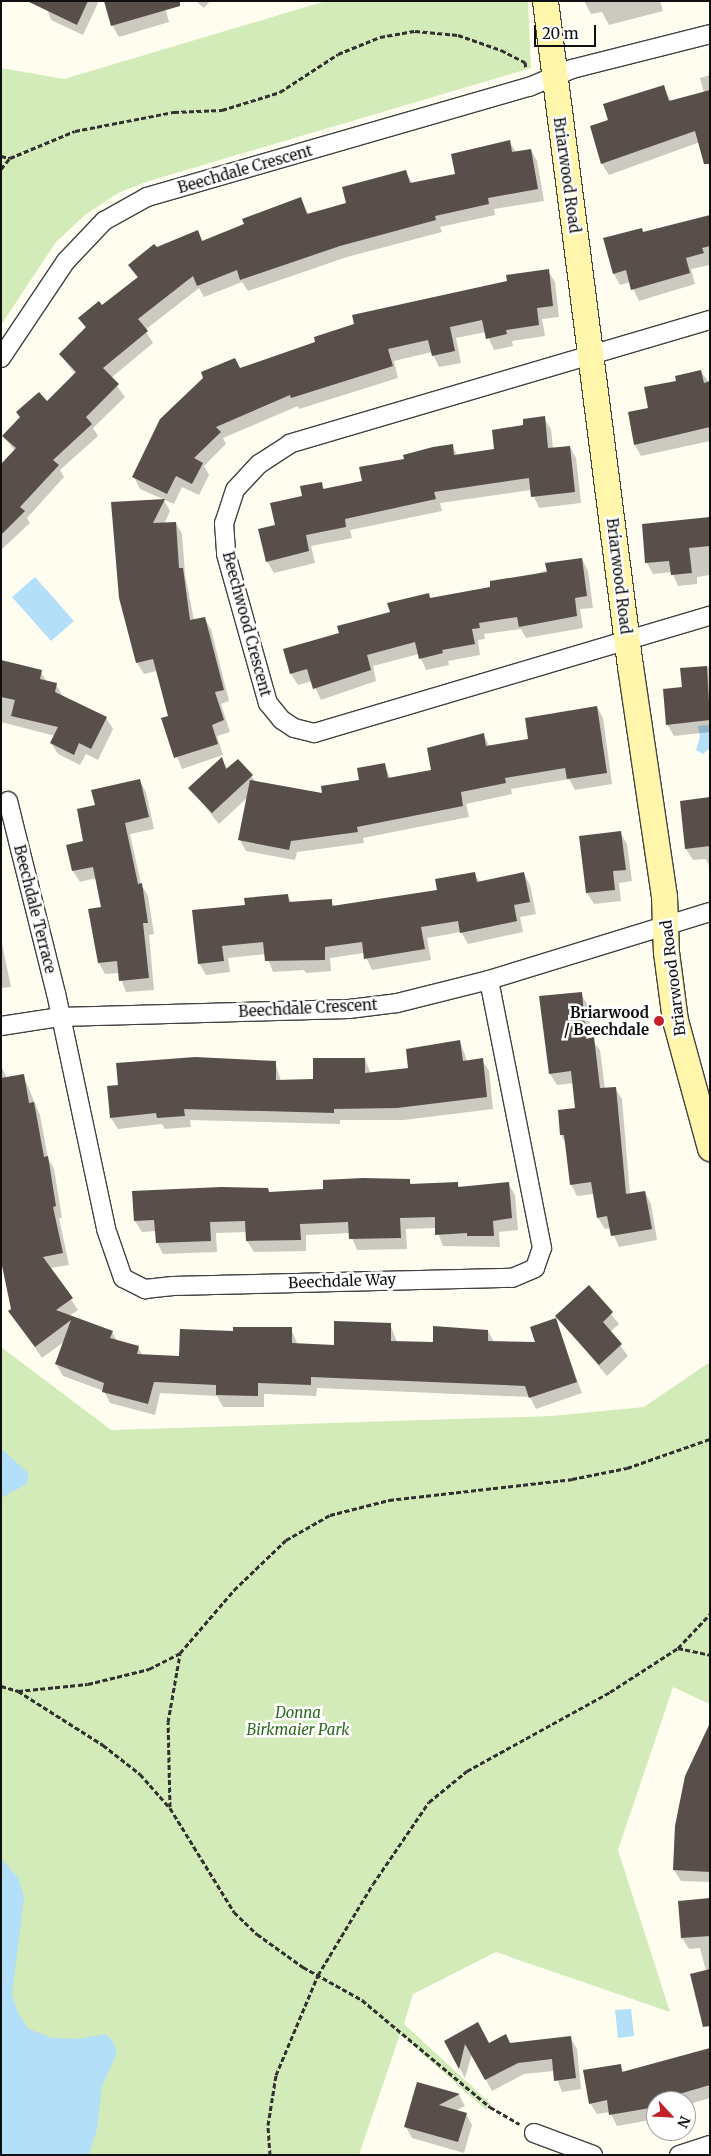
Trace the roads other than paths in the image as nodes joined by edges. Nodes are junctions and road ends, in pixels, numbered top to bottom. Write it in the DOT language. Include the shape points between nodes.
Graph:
graph roads {
  1 [pos="545,1"];
  2 [pos="710,34"];
  3 [pos="554,77"];
  4 [pos="710,320"];
  5 [pos="591,355"];
  6 [pos="1,358"];
  7 [pos="710,616"];
  8 [pos="627,640"];
  9 [pos="8,801"];
  10 [pos="710,912"];
  11 [pos="665,925"];
  12 [pos="489,980"];
  13 [pos="60,1018"];
  14 [pos="1,1026"];
  15 [pos="710,1148"];
  16 [pos="534,2134"];
  17 [pos="710,2146"];
  18 [pos="593,2155"];
  19 [pos="679,2155"];
  1 -- 3 [label="street, Briarwood Road"];
  2 -- 3 [label="street, Beechdale Crescent" via="572,69"];
  3 -- 5 [label="street, Briarwood Road"];
  3 -- 6 [label="street, Beechdale Crescent" via="147,197 104,222 66,261"];
  4 -- 5 [label="street, Beechwood Crescent"];
  5 -- 8 [label="street, Briarwood Road"];
  5 -- 8 [label="street, Beechwood Crescent" via="290,444 259,464 235,490 224,523 226,554 268,703 282,720 294,728 314,732"];
  7 -- 8 [label="street, Beechwood Crescent"];
  8 -- 11 [label="street, Briarwood Road" via="664,896"];
  9 -- 13 [label="street, Beechdale Terrace"];
  10 -- 11 [label="street, Beechdale Crescent"];
  11 -- 12 [label="street, Beechdale Crescent"];
  11 -- 15 [label="street, Briarwood Road" via="675,1020"];
  12 -- 13 [label="street, Beechdale Crescent" via="397,1003 349,1009"];
  12 -- 13 [label="street, Beechdale Way" via="542,1248 535,1268 512,1278 145,1289 123,1278 106,1229"];
  13 -- 14 [label="street, Beechdale Crescent"];
  16 -- 18 [label="street"];
  17 -- 19 [label="street"];
}
